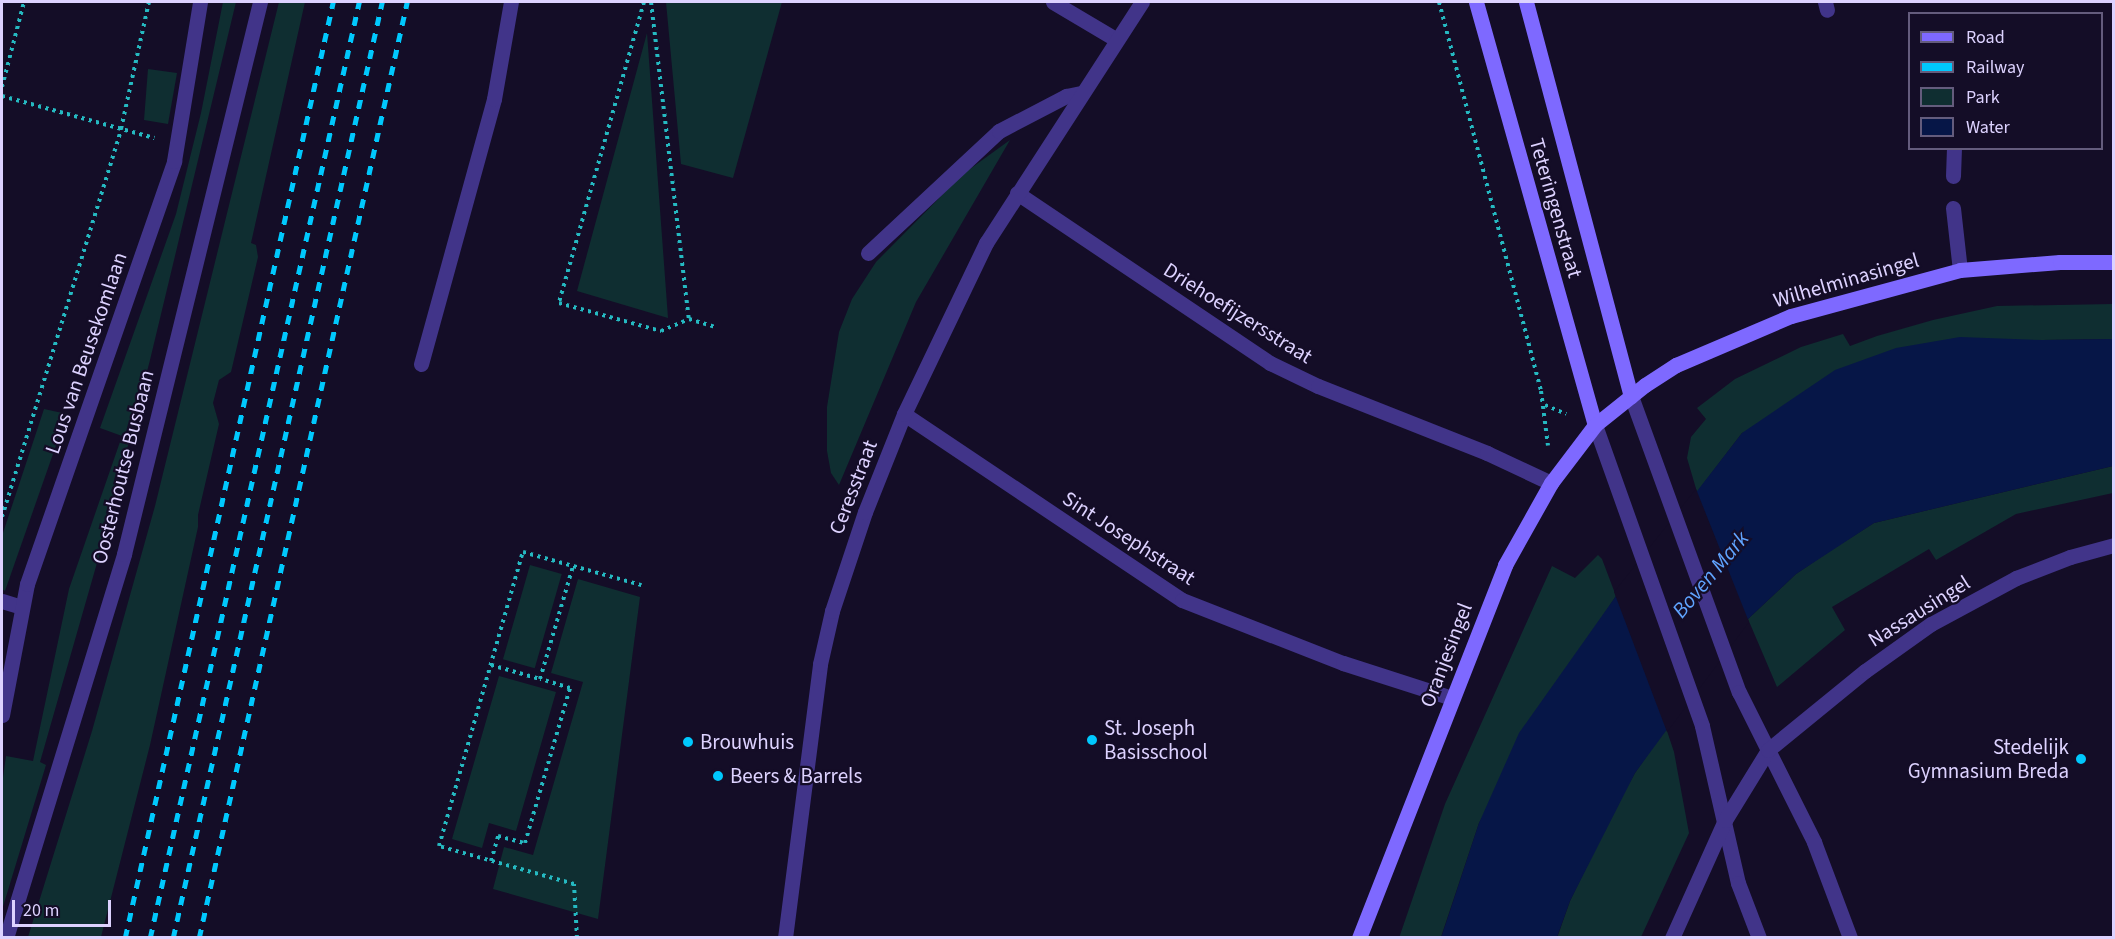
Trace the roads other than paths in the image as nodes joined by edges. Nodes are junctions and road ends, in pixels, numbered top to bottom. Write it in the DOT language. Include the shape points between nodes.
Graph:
graph roads {
  1 [pos="200,2"];
  2 [pos="260,2"];
  3 [pos="511,2"];
  4 [pos="1053,2"];
  5 [pos="1142,2"];
  6 [pos="1476,2"];
  7 [pos="1526,2"];
  8 [pos="1117,40"];
  9 [pos="1082,93"];
  10 [pos="1954,150"];
  11 [pos="1953,176"];
  12 [pos="1017,193"];
  13 [pos="1953,208"];
  14 [pos="868,253"];
  15 [pos="2114,262"];
  16 [pos="1960,270"];
  17 [pos="421,364"];
  18 [pos="1631,396"];
  19 [pos="1613,410"];
  20 [pos="904,414"];
  21 [pos="1595,426"];
  22 [pos="1551,483"];
  23 [pos="2114,545"];
  24 [pos="2,601"];
  25 [pos="22,607"];
  26 [pos="1452,698"];
  27 [pos="2,716"];
  28 [pos="1768,750"];
  29 [pos="1725,820"];
  30 [pos="6,938"];
  31 [pos="785,938"];
  32 [pos="1359,938"];
  33 [pos="1671,938"];
  34 [pos="1759,938"];
  35 [pos="1850,938"];
  1 -- 25 [label="street, Lous van Beusekomlaan" via="174,161"];
  2 -- 30 [label="street, Oosterhoutse Busbaan" via="124,554"];
  3 -- 17 [label="street" via="494,99"];
  4 -- 8 [label="street"];
  5 -- 8 [label="street, Ceresstraat"];
  6 -- 21 [label="main road, Teteringenstraat"];
  7 -- 18 [label="main road, Teteringenstraat"];
  8 -- 9 [label="street, Ceresstraat"];
  9 -- 12 [label="street, Ceresstraat"];
  9 -- 14 [label="street" via="1066,96 999,131"];
  10 -- 11 [label="street"];
  12 -- 20 [label="street, Ceresstraat" via="986,243"];
  12 -- 22 [label="street, Driehoefijzersstraat" via="1270,363"];
  13 -- 16 [label="street"];
  15 -- 16 [label="main road, Wilhelminasingel"];
  16 -- 18 [label="main road, Wilhelminasingel" via="1791,316 1676,365"];
  18 -- 19 [label="main road, Wilhelminasingel"];
  18 -- 28 [label="street" via="1739,692"];
  19 -- 21 [label="main road, Oranjesingel"];
  20 -- 26 [label="street, Sint Josephstraat" via="1182,600 1343,663"];
  20 -- 31 [label="street, Ceresstraat" via="848,562 824,647"];
  21 -- 22 [label="main road, Oranjesingel"];
  21 -- 29 [label="street" via="1702,726"];
  22 -- 26 [label="main road, Oranjesingel" via="1497,582"];
  23 -- 28 [label="street, Nassausingel" via="2016,578 1931,624 1865,671"];
  24 -- 25 [label="street"];
  25 -- 27 [label="street, Lous van Beusekomlaan"];
  26 -- 32 [label="main road, Oranjesingel"];
  28 -- 29 [label="street, Nassausingel"];
  28 -- 35 [label="street" via="1814,842"];
  29 -- 33 [label="street, Nassausingel"];
  29 -- 34 [label="street" via="1738,883"];
}
